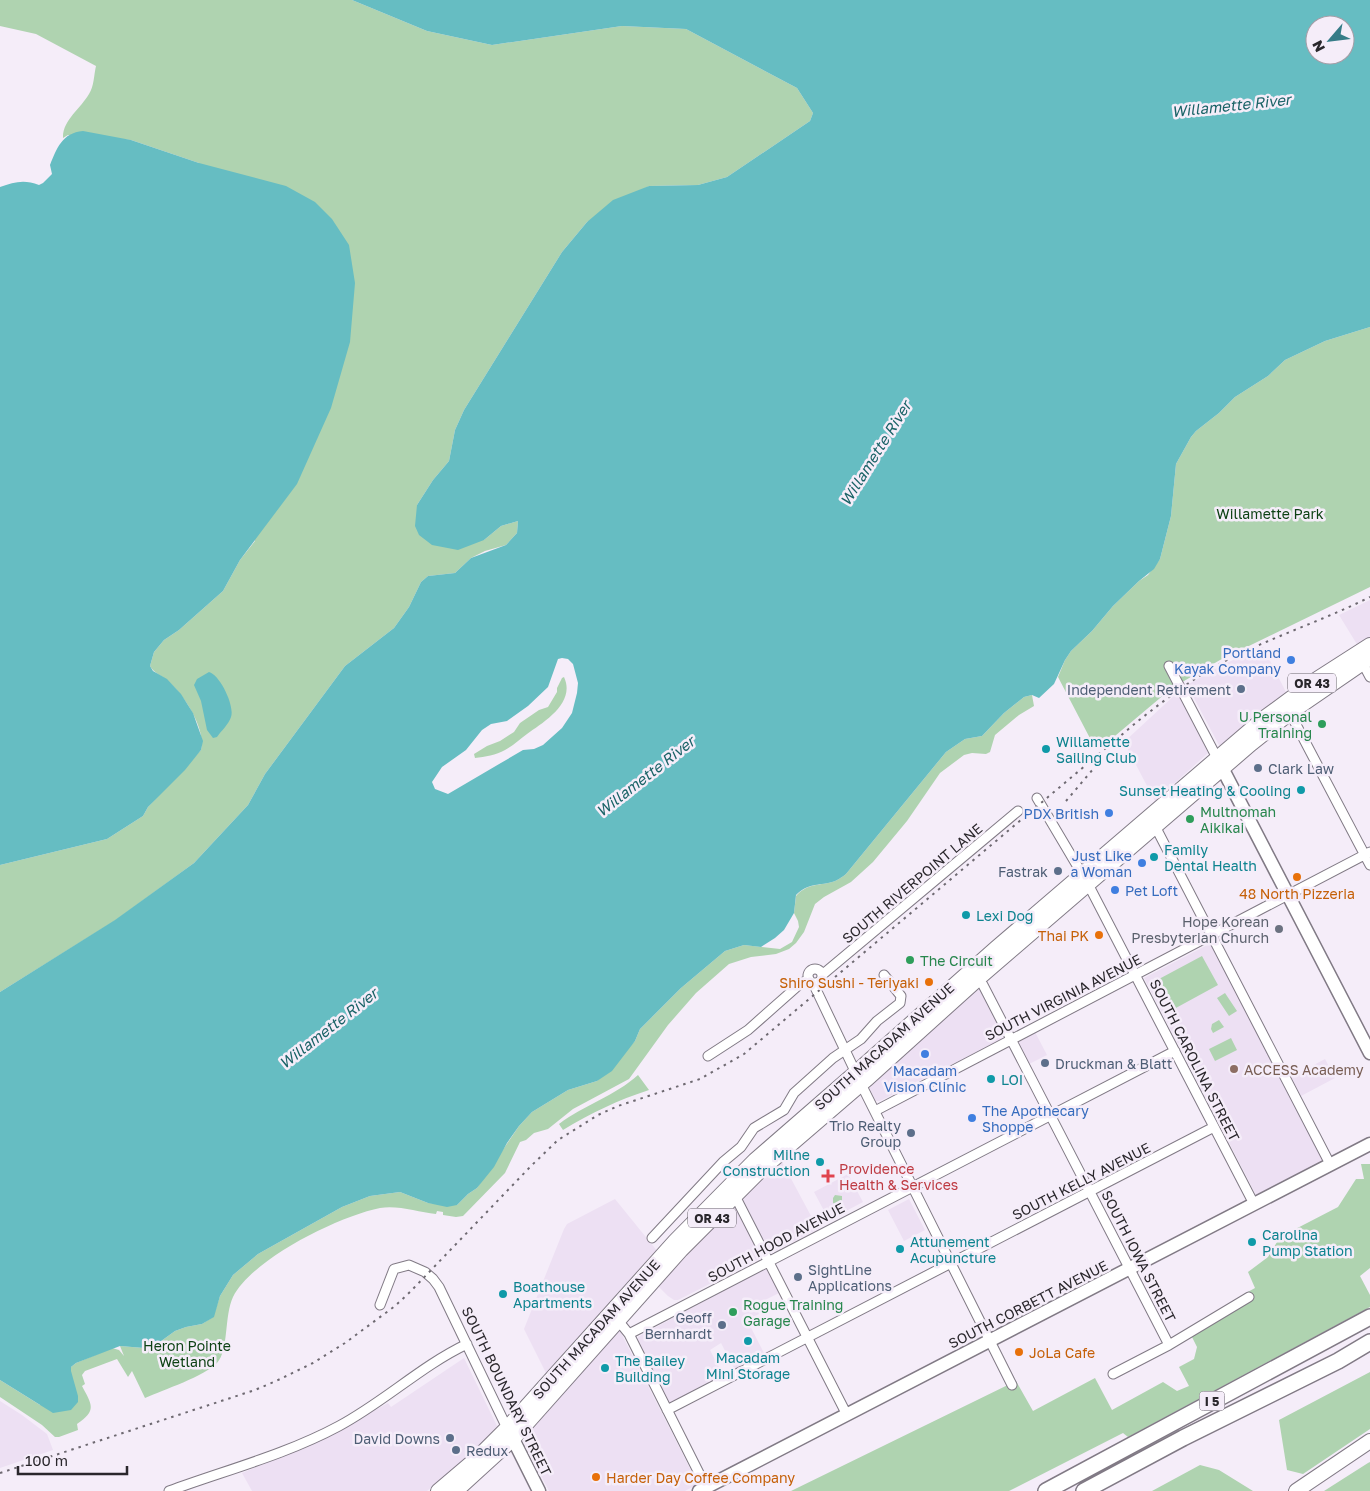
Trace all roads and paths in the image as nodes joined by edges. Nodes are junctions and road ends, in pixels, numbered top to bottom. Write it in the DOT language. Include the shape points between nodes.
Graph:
graph roads {
  1 [pos="1370,644"];
  2 [pos="1363,658"];
  3 [pos="1169,666"];
  4 [pos="1370,677"];
  5 [pos="1290,712"];
  6 [pos="1220,763"];
  7 [pos="1037,798"];
  8 [pos="1018,811"];
  9 [pos="1155,826"];
  10 [pos="1367,854"];
  11 [pos="1370,865"];
  12 [pos="1086,879"];
  13 [pos="1288,895"];
  14 [pos="1212,935"];
  15 [pos="1136,974"];
  16 [pos="884,975"];
  17 [pos="973,975"];
  18 [pos="811,981"];
  19 [pos="1011,1039"];
  20 [pos="845,1050"];
  21 [pos="1175,1051"];
  22 [pos="1370,1053"];
  23 [pos="708,1056"];
  24 [pos="858,1079"];
  25 [pos="875,1111"];
  26 [pos="1050,1115"];
  27 [pos="1214,1127"];
  28 [pos="1370,1144"];
  29 [pos="1330,1164"];
  30 [pos="912,1186"];
  31 [pos="732,1190"];
  32 [pos="1090,1192"];
  33 [pos="1254,1204"];
  34 [pos="652,1238"];
  35 [pos="769,1262"];
  36 [pos="951,1264"];
  37 [pos="1130,1269"];
  38 [pos="1249,1297"];
  39 [pos="380,1305"];
  40 [pos="614,1317"];
  41 [pos="1368,1318"];
  42 [pos="629,1334"];
  43 [pos="807,1338"];
  44 [pos="989,1340"];
  45 [pos="1370,1342"];
  46 [pos="467,1344"];
  47 [pos="1169,1345"];
  48 [pos="1112,1374"];
  49 [pos="1012,1385"];
  50 [pos="667,1410"];
  51 [pos="847,1414"];
  52 [pos="510,1433"];
  53 [pos="1370,1441"];
  54 [pos="1052,1488"];
  55 [pos="703,1489"];
  56 [pos="169,1491"];
  57 [pos="438,1491"];
  58 [pos="456,1491"];
  59 [pos="539,1491"];
  60 [pos="1084,1491"];
  61 [pos="1296,1491"];
  1 -- 2 [label="main road, SOUTH MACADAM AVENUE / OR 43"];
  2 -- 4 [label="street"];
  2 -- 5 [label="main road, SOUTH MACADAM AVENUE / OR 43"];
  2 -- 6 [label="main road, SOUTH MACADAM AVENUE / OR 43" via="1317,679 1268,714"];
  3 -- 6 [label="street"];
  5 -- 6 [label="main road, SOUTH MACADAM AVENUE / OR 43"];
  5 -- 10 [label="street"];
  6 -- 9 [label="main road, SOUTH MACADAM AVENUE / OR 43"];
  6 -- 12 [label="main road, SOUTH MACADAM AVENUE / OR 43"];
  6 -- 13 [label="street"];
  7 -- 12 [label="street, SOUTH CAROLINA STREET"];
  8 -- 18 [label="street, SOUTH RIVERPOINT LANE" via="822,975 813,968 808,972"];
  9 -- 12 [label="main road, SOUTH MACADAM AVENUE / OR 43"];
  9 -- 14 [label="street"];
  10 -- 11 [label="street"];
  10 -- 13 [label="street, SOUTH VIRGINIA AVENUE"];
  12 -- 15 [label="street, SOUTH CAROLINA STREET"];
  12 -- 17 [label="main road, SOUTH MACADAM AVENUE / OR 43"];
  13 -- 14 [label="street, SOUTH VIRGINIA AVENUE"];
  13 -- 22 [label="street"];
  14 -- 15 [label="street, SOUTH VIRGINIA AVENUE"];
  14 -- 29 [label="street"];
  15 -- 19 [label="street, SOUTH VIRGINIA AVENUE"];
  15 -- 21 [label="street, SOUTH CAROLINA STREET"];
  16 -- 20 [label="street" via="900,994 901,1001"];
  17 -- 19 [label="street, SOUTH IOWA STREET" via="983,985"];
  17 -- 24 [label="main road, SOUTH MACADAM AVENUE / OR 43"];
  18 -- 20 [label="street"];
  18 -- 23 [label="street" via="800,984 748,1030"];
  19 -- 25 [label="street, SOUTH VIRGINIA AVENUE"];
  19 -- 26 [label="street, SOUTH IOWA STREET"];
  20 -- 24 [label="street"];
  20 -- 34 [label="street" via="794,1094 784,1110 754,1128 741,1147"];
  21 -- 26 [label="street, SOUTH HOOD AVENUE"];
  21 -- 27 [label="street, SOUTH CAROLINA STREET"];
  24 -- 25 [label="street"];
  24 -- 31 [label="main road, SOUTH MACADAM AVENUE / OR 43" via="782,1152"];
  25 -- 30 [label="street"];
  26 -- 30 [label="street, SOUTH HOOD AVENUE"];
  26 -- 32 [label="street, SOUTH IOWA STREET"];
  27 -- 32 [label="street, SOUTH KELLY AVENUE"];
  27 -- 33 [label="street, SOUTH CAROLINA STREET"];
  28 -- 29 [label="street, SOUTH CORBETT AVENUE"];
  29 -- 33 [label="street, SOUTH CORBETT AVENUE"];
  30 -- 35 [label="street, SOUTH HOOD AVENUE"];
  30 -- 36 [label="street"];
  31 -- 35 [label="street"];
  31 -- 40 [label="main road, SOUTH MACADAM AVENUE / OR 43" via="681,1250"];
  32 -- 36 [label="street, SOUTH KELLY AVENUE"];
  32 -- 37 [label="street, SOUTH IOWA STREET"];
  33 -- 37 [label="street, SOUTH CORBETT AVENUE"];
  35 -- 42 [label="street, SOUTH HOOD AVENUE"];
  35 -- 43 [label="street"];
  36 -- 43 [label="street, SOUTH KELLY AVENUE"];
  36 -- 44 [label="street"];
  37 -- 44 [label="street, SOUTH CORBETT AVENUE"];
  37 -- 47 [label="street, SOUTH IOWA STREET"];
  38 -- 47 [label="street"];
  39 -- 46 [label="street, SOUTH BOUNDARY STREET" via="394,1269 409,1264 433,1279"];
  40 -- 42 [label="street"];
  40 -- 52 [label="main road, SOUTH MACADAM AVENUE / OR 43"];
  41 -- 54 [label="highway, I 5"];
  42 -- 50 [label="street"];
  43 -- 50 [label="street, SOUTH KELLY AVENUE"];
  43 -- 51 [label="street"];
  44 -- 49 [label="street"];
  44 -- 51 [label="street, SOUTH CORBETT AVENUE"];
  45 -- 60 [label="highway, I 5"];
  46 -- 52 [label="street, SOUTH BOUNDARY STREET"];
  46 -- 56 [label="street" via="441,1357 382,1400 328,1432 267,1458"];
  47 -- 48 [label="street"];
  50 -- 55 [label="street"];
  51 -- 55 [label="street, SOUTH CORBETT AVENUE"];
  52 -- 57 [label="main road, SOUTH MACADAM AVENUE / OR 43"];
  52 -- 58 [label="main road, SOUTH MACADAM AVENUE / OR 43"];
  52 -- 59 [label="street, SOUTH BOUNDARY STREET"];
  53 -- 61 [label="main road"];
}
